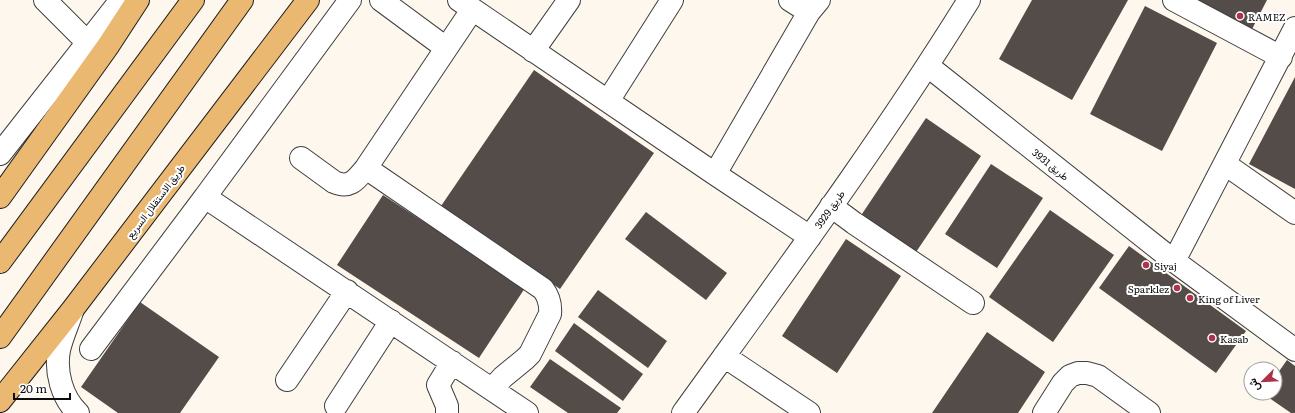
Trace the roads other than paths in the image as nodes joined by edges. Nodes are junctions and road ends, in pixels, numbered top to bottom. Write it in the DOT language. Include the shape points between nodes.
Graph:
graph roads {
  1 [pos="121,0"];
  2 [pos="138,0"];
  3 [pos="193,0"];
  4 [pos="242,0"];
  5 [pos="308,0"];
  6 [pos="350,0"];
  7 [pos="381,0"];
  8 [pos="568,0"];
  9 [pos="672,0"];
  10 [pos="790,0"];
  11 [pos="969,0"];
  12 [pos="1174,0"];
  13 [pos="53,4"];
  14 [pos="465,5"];
  15 [pos="814,6"];
  16 [pos="1295,28"];
  17 [pos="87,42"];
  18 [pos="446,48"];
  19 [pos="533,50"];
  20 [pos="1281,57"];
  21 [pos="928,66"];
  22 [pos="608,101"];
  23 [pos="0,154"];
  24 [pos="301,158"];
  25 [pos="1225,164"];
  26 [pos="366,168"];
  27 [pos="714,174"];
  28 [pos="0,197"];
  29 [pos="205,197"];
  30 [pos="831,206"];
  31 [pos="1295,213"];
  32 [pos="810,237"];
  33 [pos="1174,261"];
  34 [pos="0,262"];
  35 [pos="347,292"];
  36 [pos="973,304"];
  37 [pos="73,309"];
  38 [pos="391,321"];
  39 [pos="0,337"];
  40 [pos="91,349"];
  41 [pos="1295,350"];
  42 [pos="724,356"];
  43 [pos="452,362"];
  44 [pos="287,380"];
  45 [pos="492,390"];
  46 [pos="0,401"];
  47 [pos="336,406"];
  48 [pos="78,413"];
  49 [pos="447,413"];
  50 [pos="527,413"];
  51 [pos="683,413"];
  52 [pos="809,413"];
  53 [pos="1044,413"];
  54 [pos="1149,413"];
  1 -- 17 [label="street"];
  2 -- 28 [label="main road"];
  3 -- 34 [label="main road"];
  4 -- 39 [label="main road"];
  5 -- 37 [label="main road, طريق الاستقلال السريع"];
  6 -- 29 [label="street"];
  7 -- 18 [label="street"];
  8 -- 19 [label="street"];
  9 -- 22 [label="street"];
  10 -- 15 [label="street"];
  11 -- 21 [label="street, طريق 3929"];
  12 -- 20 [label="street"];
  13 -- 17 [label="street"];
  14 -- 18 [label="street"];
  14 -- 19 [label="street"];
  15 -- 27 [label="street"];
  16 -- 20 [label="street"];
  17 -- 23 [label="street"];
  18 -- 26 [label="street"];
  19 -- 22 [label="street"];
  20 -- 25 [label="street"];
  21 -- 30 [label="street, طريق 3929"];
  21 -- 33 [label="street, طريق 3931"];
  22 -- 27 [label="street"];
  24 -- 26 [label="street" via="340,184 352,182"];
  25 -- 31 [label="street"];
  25 -- 33 [label="street"];
  26 -- 45 [label="street" via="547,294 551,307 550,314 530,354"];
  27 -- 32 [label="street"];
  29 -- 35 [label="street"];
  29 -- 40 [label="street"];
  30 -- 32 [label="street, طريق 3929"];
  30 -- 36 [label="street"];
  32 -- 42 [label="street, طريق 3929"];
  33 -- 41 [label="street, طريق 3931"];
  35 -- 38 [label="street"];
  35 -- 44 [label="street"];
  37 -- 46 [label="main road, طريق الاستقلال السريع"];
  37 -- 48 [label="street" via="59,351 58,367 65,395"];
  38 -- 43 [label="street"];
  38 -- 47 [label="street"];
  42 -- 51 [label="street, طريق 3929"];
  42 -- 52 [label="street"];
  43 -- 45 [label="street"];
  43 -- 49 [label="street" via="438,385 447,406"];
  45 -- 50 [label="street"];
  53 -- 54 [label="street" via="1063,383 1078,373 1098,376"];
}
